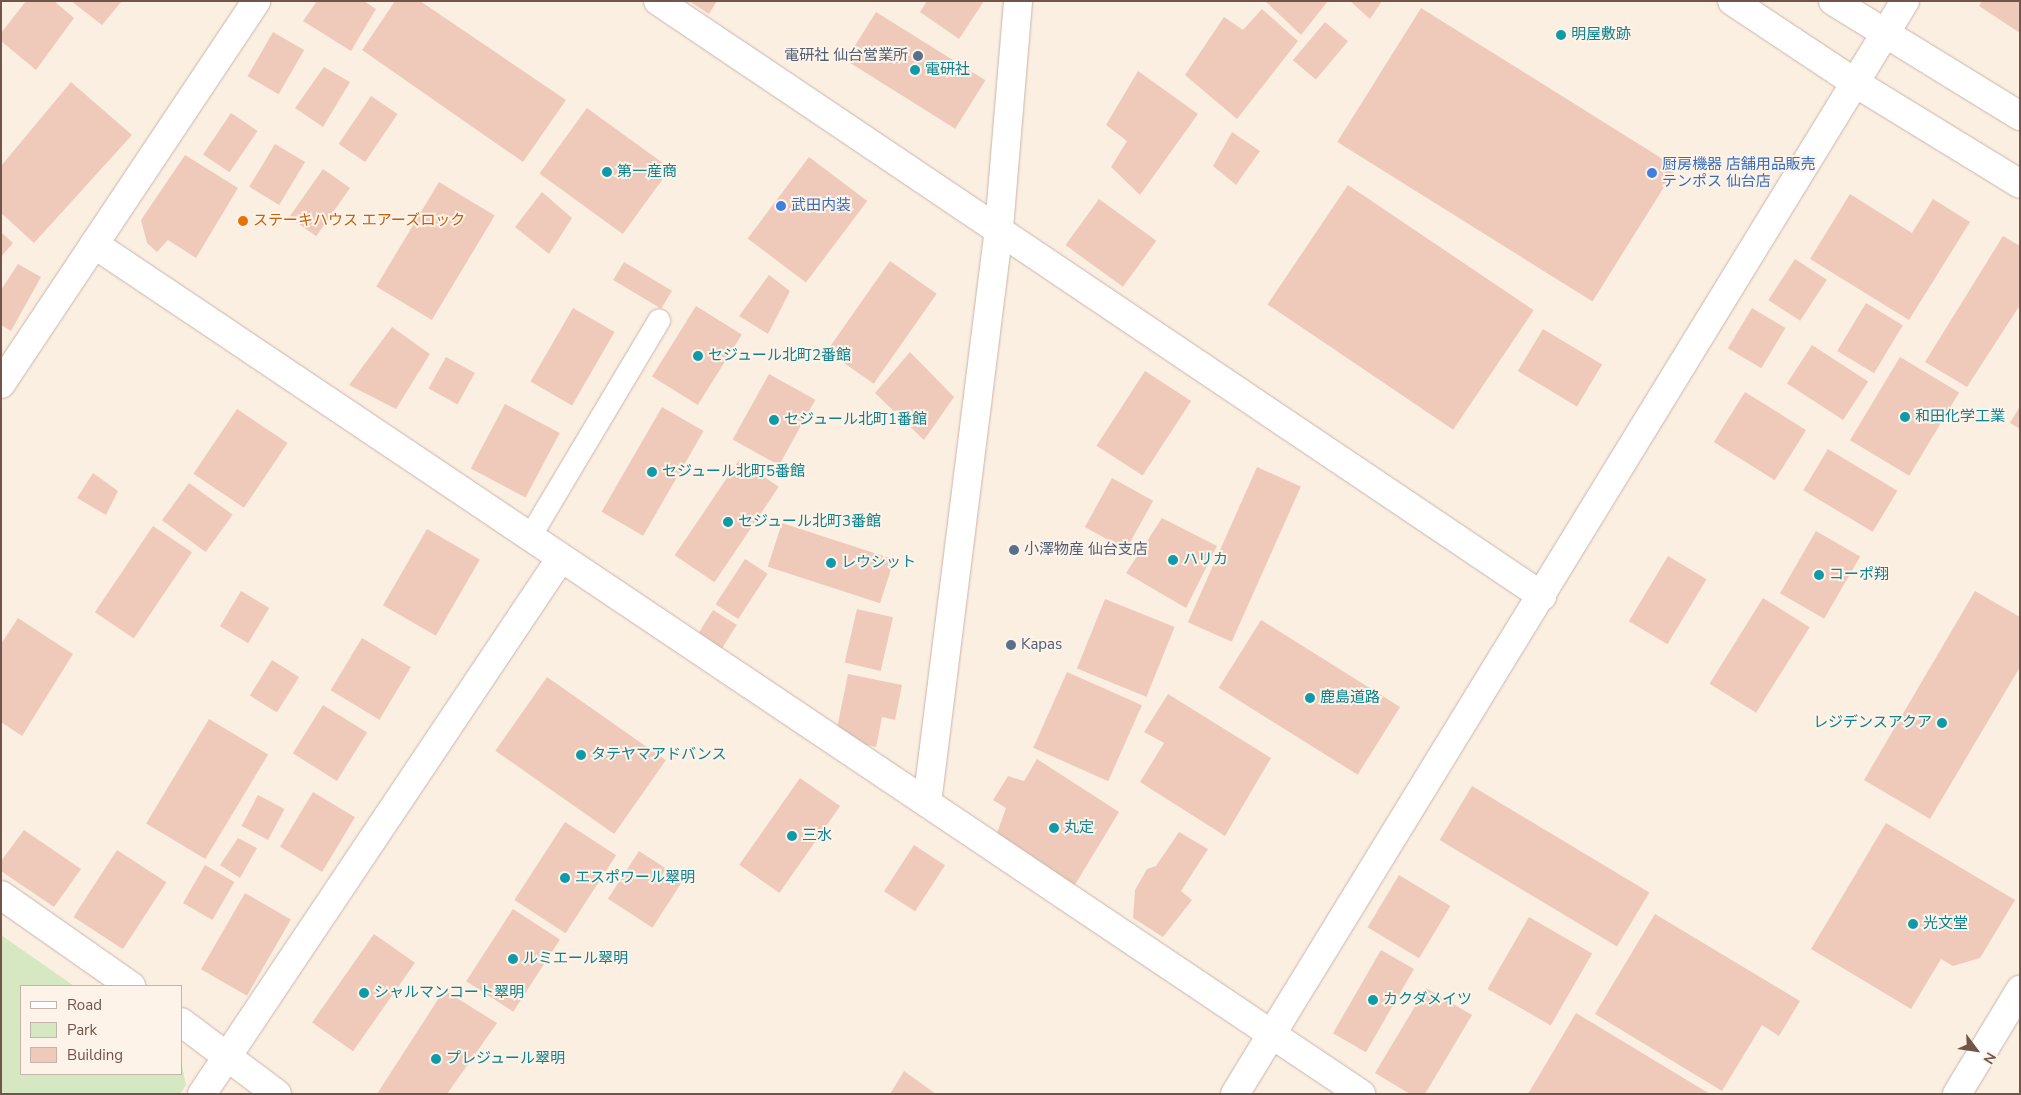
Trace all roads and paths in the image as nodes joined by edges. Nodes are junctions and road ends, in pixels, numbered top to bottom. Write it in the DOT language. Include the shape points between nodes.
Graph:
graph roads {
  1 [pos="256,1"];
  2 [pos="658,1"];
  3 [pos="1018,1"];
  4 [pos="1732,1"];
  5 [pos="1833,1"];
  6 [pos="1906,1"];
  7 [pos="1886,35"];
  8 [pos="1857,84"];
  9 [pos="2020,116"];
  10 [pos="2020,184"];
  11 [pos="999,228"];
  12 [pos="94,244"];
  13 [pos="659,322"];
  14 [pos="1,384"];
  15 [pos="530,537"];
  16 [pos="561,558"];
  17 [pos="1542,596"];
  18 [pos="927,804"];
  19 [pos="1,895"];
  20 [pos="130,985"];
  21 [pos="2020,990"];
  22 [pos="182,1023"];
  23 [pos="1273,1036"];
  24 [pos="228,1055"];
  25 [pos="202,1094"];
  26 [pos="277,1094"];
  27 [pos="1235,1094"];
  28 [pos="1361,1094"];
  29 [pos="1957,1094"];
  1 -- 12 [label="street"];
  2 -- 11 [label="street"];
  3 -- 11 [label="street"];
  4 -- 8 [label="street"];
  5 -- 7 [label="street"];
  6 -- 7 [label="street"];
  7 -- 8 [label="street"];
  7 -- 9 [label="street"];
  8 -- 10 [label="street"];
  8 -- 17 [label="street"];
  11 -- 17 [label="street"];
  11 -- 18 [label="street"];
  12 -- 14 [label="street"];
  12 -- 15 [label="street"];
  13 -- 15 [label="lane"];
  15 -- 16 [label="street"];
  16 -- 18 [label="street"];
  16 -- 24 [label="street"];
  17 -- 23 [label="street"];
  18 -- 23 [label="street"];
  19 -- 20 [label="street"];
  21 -- 29 [label="street"];
  22 -- 24 [label="street"];
  23 -- 27 [label="street"];
  23 -- 28 [label="street"];
  24 -- 25 [label="street"];
  24 -- 26 [label="street"];
}
